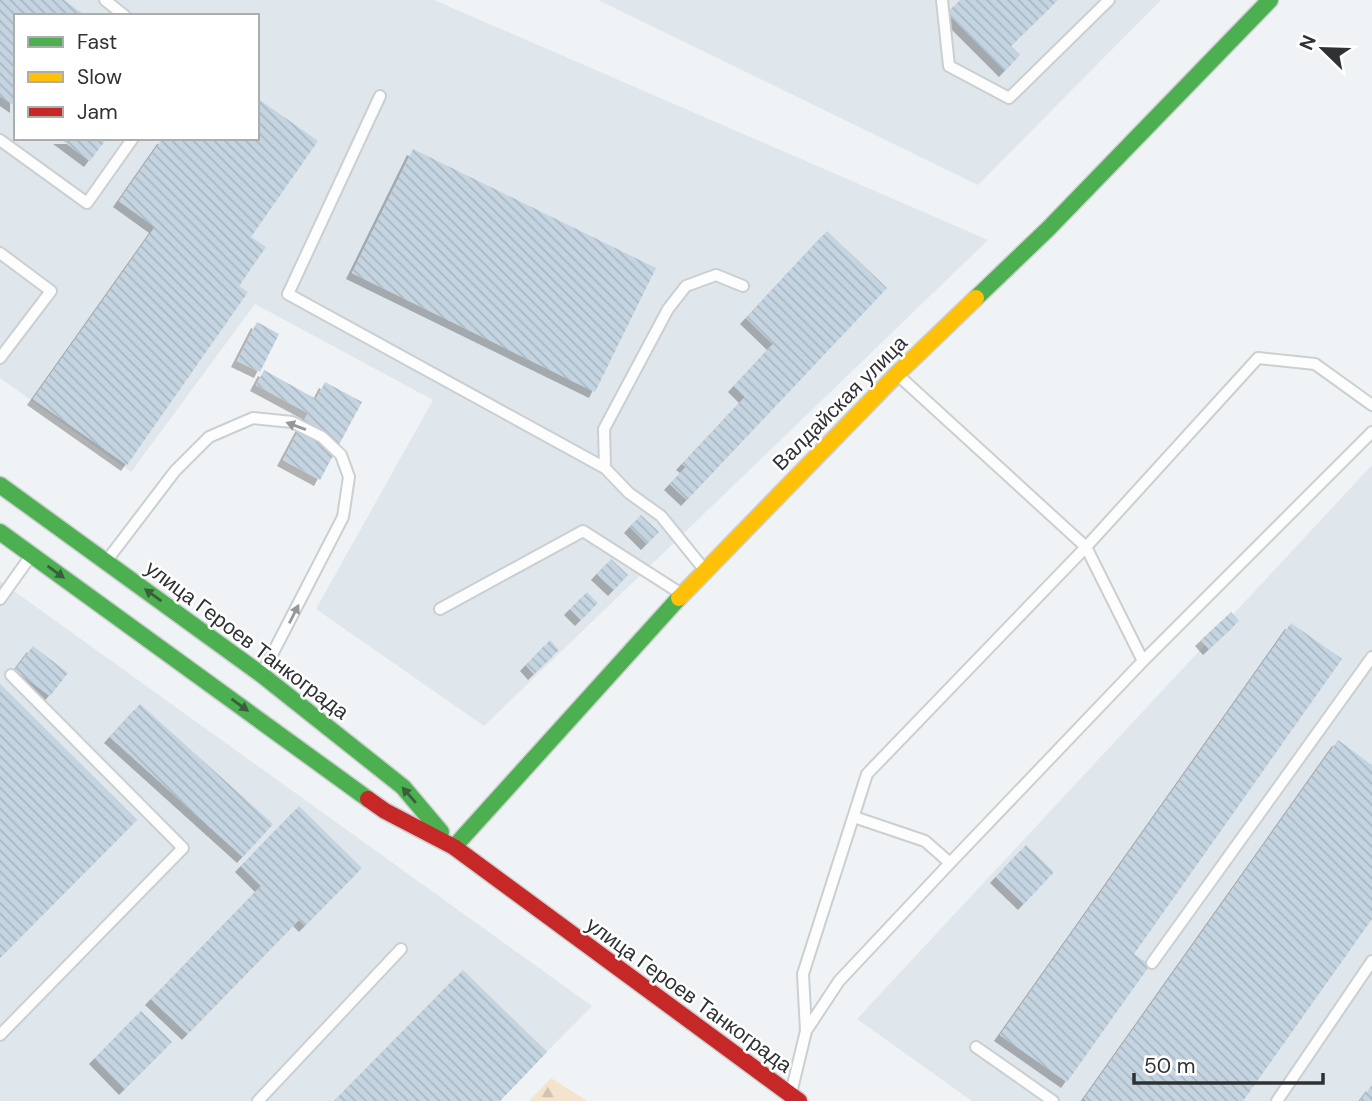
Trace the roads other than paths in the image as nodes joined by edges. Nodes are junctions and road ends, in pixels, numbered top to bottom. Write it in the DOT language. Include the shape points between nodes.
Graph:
graph roads {
  1 [pos="104,0"];
  2 [pos="942,0"];
  3 [pos="1109,0"];
  4 [pos="1269,0"];
  5 [pos="122,14"];
  6 [pos="380,96"];
  7 [pos="0,140"];
  8 [pos="132,140"];
  9 [pos="0,253"];
  10 [pos="743,286"];
  11 [pos="0,358"];
  12 [pos="897,374"];
  13 [pos="1372,405"];
  14 [pos="1372,432"];
  15 [pos="605,468"];
  16 [pos="0,485"];
  17 [pos="0,533"];
  18 [pos="1087,547"];
  19 [pos="31,554"];
  20 [pos="107,561"];
  21 [pos="705,570"];
  22 [pos="683,595"];
  23 [pos="0,599"];
  24 [pos="440,609"];
  25 [pos="1372,657"];
  26 [pos="1143,661"];
  27 [pos="262,675"];
  28 [pos="11,676"];
  29 [pos="853,817"];
  30 [pos="454,847"];
  31 [pos="950,863"];
  32 [pos="401,949"];
  33 [pos="1372,961"];
  34 [pos="1152,963"];
  35 [pos="806,1031"];
  36 [pos="0,1035"];
  37 [pos="976,1047"];
  38 [pos="791,1099"];
  39 [pos="258,1101"];
  40 [pos="1053,1101"];
  41 [pos="1277,1101"];
  1 -- 5 [label="lane"];
  2 -- 3 [label="lane" via="949,66 1009,98"];
  4 -- 12 [label="main road, Валдайская улица" via="1048,229"];
  6 -- 15 [label="lane" via="289,294"];
  7 -- 8 [label="lane" via="88,204"];
  9 -- 11 [label="lane" via="51,291"];
  10 -- 15 [label="lane" via="716,275 686,286 668,309 604,429"];
  12 -- 18 [label="lane"];
  12 -- 21 [label="main road, Валдайская улица"];
  13 -- 18 [label="lane" via="1315,365 1258,358"];
  14 -- 26 [label="lane"];
  15 -- 21 [label="lane" via="661,516"];
  16 -- 20 [label="main road, улица Героев Танкограда"];
  17 -- 19 [label="main road, улица Героев Танкограда"];
  18 -- 26 [label="lane"];
  18 -- 29 [label="lane" via="867,774"];
  19 -- 23 [label="lane"];
  19 -- 30 [label="main road, улица Героев Танкограда, one-way" via="385,811"];
  27 -- 20 [label="main road, улица Героев Танкограда, one-way"];
  27 -- 20 [label="lane, one-way" via="343,517 349,477 341,455 321,437 292,422 253,418 209,437 175,471"];
  21 -- 22 [label="main road, Валдайская улица"];
  22 -- 24 [label="lane" via="583,531"];
  22 -- 30 [label="main road, Валдайская улица"];
  25 -- 34 [label="lane"];
  26 -- 31 [label="lane"];
  30 -- 27 [label="main road, улица Героев Танкограда, one-way" via="403,787"];
  28 -- 36 [label="lane" via="183,848"];
  29 -- 31 [label="lane" via="925,841"];
  29 -- 35 [label="lane" via="803,974"];
  30 -- 38 [label="main road, улица Героев Танкограда"];
  31 -- 35 [label="lane" via="839,981"];
  32 -- 39 [label="lane"];
  33 -- 41 [label="lane"];
  35 -- 38 [label="lane"];
  37 -- 40 [label="lane"];
}
